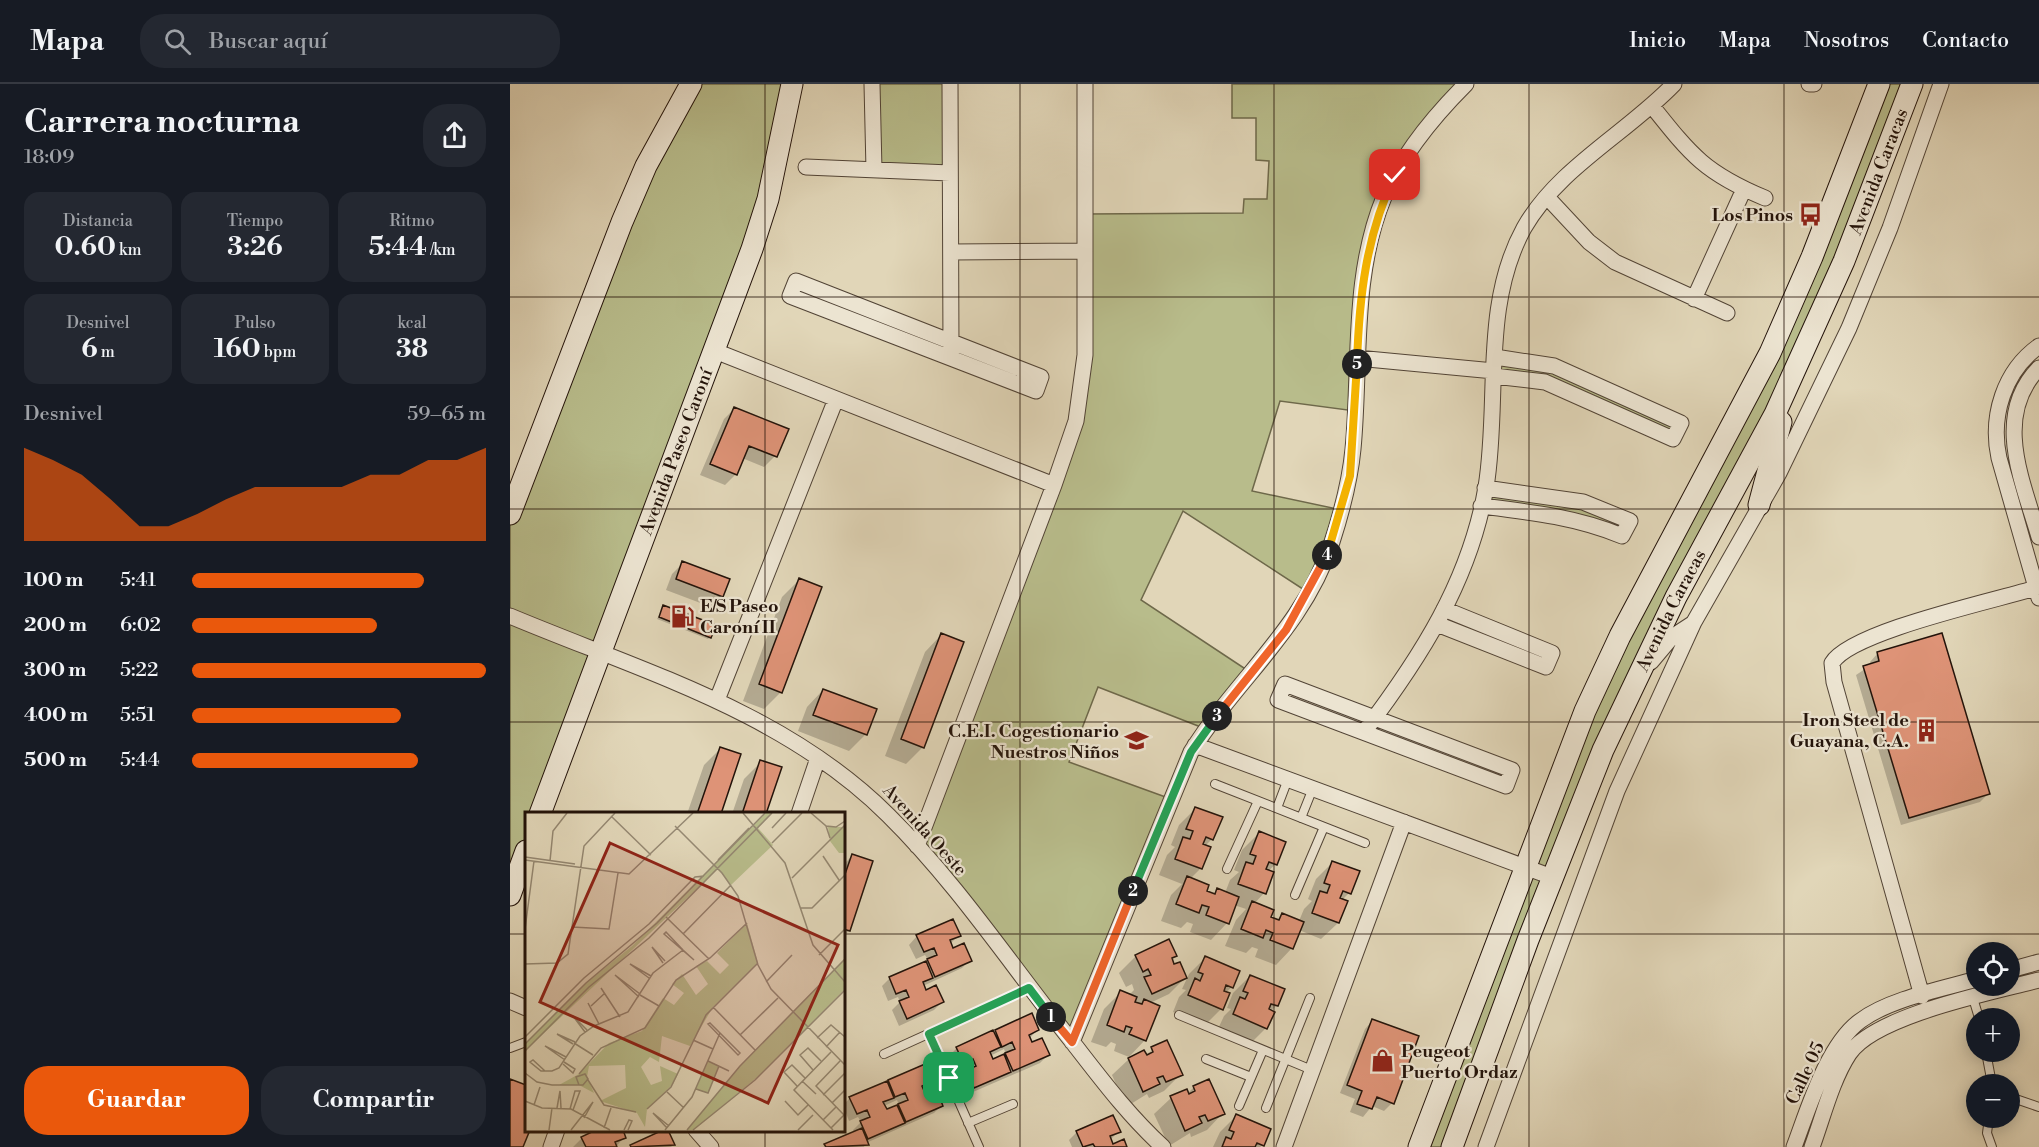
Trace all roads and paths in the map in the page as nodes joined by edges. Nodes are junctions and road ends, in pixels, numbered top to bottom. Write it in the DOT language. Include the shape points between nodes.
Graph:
graph roads {
  1 [pos="691,84"];
  2 [pos="792,84"];
  3 [pos="872,84"];
  4 [pos="950,84"];
  5 [pos="1085,84"];
  6 [pos="1466,84"];
  7 [pos="1674,84"];
  8 [pos="1879,84"];
  9 [pos="1912,84"];
  10 [pos="1941,84"];
  11 [pos="1652,106"];
  12 [pos="806,167"];
  13 [pos="874,170"];
  14 [pos="950,173"];
  15 [pos="1744,189"];
  16 [pos="1547,197"];
  17 [pos="1765,198"];
  18 [pos="1085,251"];
  19 [pos="951,252"];
  20 [pos="1694,299"];
  21 [pos="1727,313"];
  22 [pos="2039,346"];
  23 [pos="951,350"];
  24 [pos="715,351"];
  25 [pos="1357,358"];
  26 [pos="1797,365"];
  27 [pos="1495,368"];
  28 [pos="2039,368"];
  29 [pos="836,399"];
  30 [pos="1054,484"];
  31 [pos="1485,488"];
  32 [pos="1759,505"];
  33 [pos="1481,507"];
  34 [pos="510,514"];
  35 [pos="2039,537"];
  36 [pos="2038,591"];
  37 [pos="1444,609"];
  38 [pos="510,616"];
  39 [pos="1695,622"];
  40 [pos="1437,624"];
  41 [pos="598,653"];
  42 [pos="1633,684"];
  43 [pos="717,700"];
  44 [pos="1374,718"];
  45 [pos="1364,732"];
  46 [pos="1195,745"];
  47 [pos="818,758"];
  48 [pos="1288,779"];
  49 [pos="1215,784"];
  50 [pos="1313,788"];
  51 [pos="1258,801"];
  52 [pos="1277,808"];
  53 [pos="541,812"];
  54 [pos="800,812"];
  55 [pos="1301,818"];
  56 [pos="1404,822"];
  57 [pos="1324,826"];
  58 [pos="1365,843"];
  59 [pos="917,846"];
  60 [pos="525,854"];
  61 [pos="1524,867"];
  62 [pos="1227,870"];
  63 [pos="1552,877"];
  64 [pos="510,895"];
  65 [pos="1295,895"];
  66 [pos="2038,963"];
  67 [pos="2020,968"];
  68 [pos="2039,980"];
  69 [pos="1966,982"];
  70 [pos="1029,988"];
  71 [pos="1922,996"];
  72 [pos="1310,998"];
  73 [pos="1973,998"];
  74 [pos="510,1001"];
  75 [pos="525,1008"];
  76 [pos="1976,1008"];
  77 [pos="1179,1015"];
  78 [pos="929,1034"];
  79 [pos="525,1042"];
  80 [pos="1072,1042"];
  81 [pos="510,1048"];
  82 [pos="1263,1050"];
  83 [pos="884,1054"];
  84 [pos="1206,1059"];
  85 [pos="1286,1059"];
  86 [pos="1312,1070"];
  87 [pos="1251,1077"];
  88 [pos="2020,1100"];
  89 [pos="1013,1104"];
  90 [pos="1239,1106"];
  91 [pos="2039,1107"];
  92 [pos="1266,1108"];
  93 [pos="968,1123"];
  94 [pos="1988,1128"];
  95 [pos="557,1132"];
  96 [pos="697,1132"];
  97 [pos="551,1147"];
  98 [pos="711,1147"];
  99 [pos="979,1147"];
  100 [pos="1163,1147"];
  101 [pos="1284,1147"];
  102 [pos="1419,1147"];
  103 [pos="1452,1147"];
  104 [pos="1485,1147"];
  105 [pos="1794,1147"];
  106 [pos="1812,1147"];
  107 [pos="1992,1147"];
  1 -- 34 [label="street" via="646,166 622,222"];
  2 -- 24 [label="street, Avenida Paseo Caroní" via="763,216"];
  3 -- 13 [label="street"];
  4 -- 14 [label="street"];
  5 -- 18 [label="street"];
  6 -- 25 [label="street" via="1406,154 1384,197 1365,267"];
  7 -- 11 [label="street"];
  8 -- 61 [label="street, Avenida Caracas" via="1798,290 1754,385 1616,645"];
  9 -- 26 [label="street, Avenida Caracas" via="1844,261"];
  10 -- 32 [label="street" via="1890,228 1849,328 1779,473"];
  11 -- 15 [label="street" via="1701,163"];
  11 -- 16 [label="street"];
  12 -- 13 [label="street"];
  13 -- 14 [label="street"];
  14 -- 19 [label="street"];
  15 -- 17 [label="street"];
  15 -- 20 [label="street"];
  16 -- 20 [label="street" via="1601,253"];
  16 -- 27 [label="street" via="1525,227 1507,270"];
  18 -- 19 [label="street"];
  18 -- 30 [label="street" via="1084,379 1076,421"];
  19 -- 23 [label="street"];
  20 -- 21 [label="street"];
  22 -- 36 [label="street" via="2017,368 2007,385 1998,409 1996,434 1999,458"];
  23 -- 23 [label="street" via="1036,391 1041,377"];
  23 -- 23 [label="street" via="796,281 790,296"];
  24 -- 29 [label="street"];
  24 -- 41 [label="street, Avenida Paseo Caroní"];
  25 -- 27 [label="street"];
  25 -- 46 [label="street" via="1350,476 1322,568 1286,630"];
  26 -- 32 [label="street"];
  26 -- 42 [label="street, Avenida Caracas"];
  27 -- 27 [label="street" via="1545,382 1673,439 1681,423 1554,366"];
  27 -- 31 [label="street"];
  28 -- 35 [label="street" via="2021,394 2013,430"];
  29 -- 30 [label="street"];
  29 -- 43 [label="street"];
  30 -- 59 [label="street"];
  31 -- 33 [label="street"];
  31 -- 33 [label="street" via="1583,502 1630,521 1622,536 1560,516"];
  32 -- 39 [label="street"];
  33 -- 37 [label="street"];
  36 -- 71 [label="street" via="1862,640 1846,648 1832,663 1834,682"];
  37 -- 40 [label="street"];
  37 -- 40 [label="street" via="1552,652 1546,667"];
  38 -- 41 [label="street, Avenida Oeste"];
  39 -- 42 [label="street" via="1672,637"];
  39 -- 104 [label="street" via="1617,791"];
  40 -- 44 [label="street" via="1416,662"];
  41 -- 43 [label="street, Avenida Oeste"];
  41 -- 53 [label="street, Avenida Paseo Caroní"];
  42 -- 63 [label="street, Avenida Caracas"];
  43 -- 47 [label="street, Avenida Oeste" via="774,729"];
  44 -- 45 [label="street"];
  44 -- 45 [label="street" via="1285,684 1278,700"];
  44 -- 45 [label="street" via="1512,770 1506,786"];
  46 -- 48 [label="street"];
  46 -- 80 [label="street"];
  47 -- 54 [label="street"];
  47 -- 59 [label="street, Avenida Oeste" via="868,796"];
  48 -- 50 [label="street"];
  48 -- 52 [label="lane"];
  49 -- 51 [label="lane"];
  50 -- 55 [label="lane"];
  50 -- 56 [label="street"];
  51 -- 52 [label="lane"];
  51 -- 62 [label="lane"];
  52 -- 55 [label="lane"];
  55 -- 57 [label="lane"];
  56 -- 61 [label="street"];
  56 -- 86 [label="street"];
  57 -- 58 [label="lane"];
  57 -- 65 [label="lane"];
  59 -- 70 [label="street, Avenida Oeste"];
  60 -- 64 [label="street"];
  61 -- 63 [label="street"];
  61 -- 102 [label="street, Avenida Caracas"];
  63 -- 103 [label="street, Avenida Caracas"];
  66 -- 67 [label="street"];
  68 -- 73 [label="street, Calle 05"];
  69 -- 71 [label="street"];
  70 -- 78 [label="lane"];
  70 -- 80 [label="street, Avenida Oeste"];
  71 -- 105 [label="street, Calle 05" via="1890,1005 1859,1021 1831,1057"];
  72 -- 85 [label="lane"];
  73 -- 76 [label="lane"];
  73 -- 106 [label="street, Calle 05" via="1904,1019 1872,1034 1849,1055"];
  74 -- 75 [label="street"];
  77 -- 82 [label="lane"];
  78 -- 83 [label="lane"];
  78 -- 93 [label="lane"];
  79 -- 81 [label="lane"];
  80 -- 100 [label="street, Avenida Oeste" via="1124,1107"];
  82 -- 85 [label="lane"];
  82 -- 87 [label="lane"];
  84 -- 87 [label="lane"];
  85 -- 86 [label="lane"];
  85 -- 92 [label="lane"];
  86 -- 101 [label="street"];
  87 -- 90 [label="lane"];
  88 -- 91 [label="lane"];
  89 -- 93 [label="lane"];
  93 -- 99 [label="lane"];
  94 -- 107 [label="lane"];
  95 -- 97 [label="street"];
  96 -- 98 [label="street"];
}
